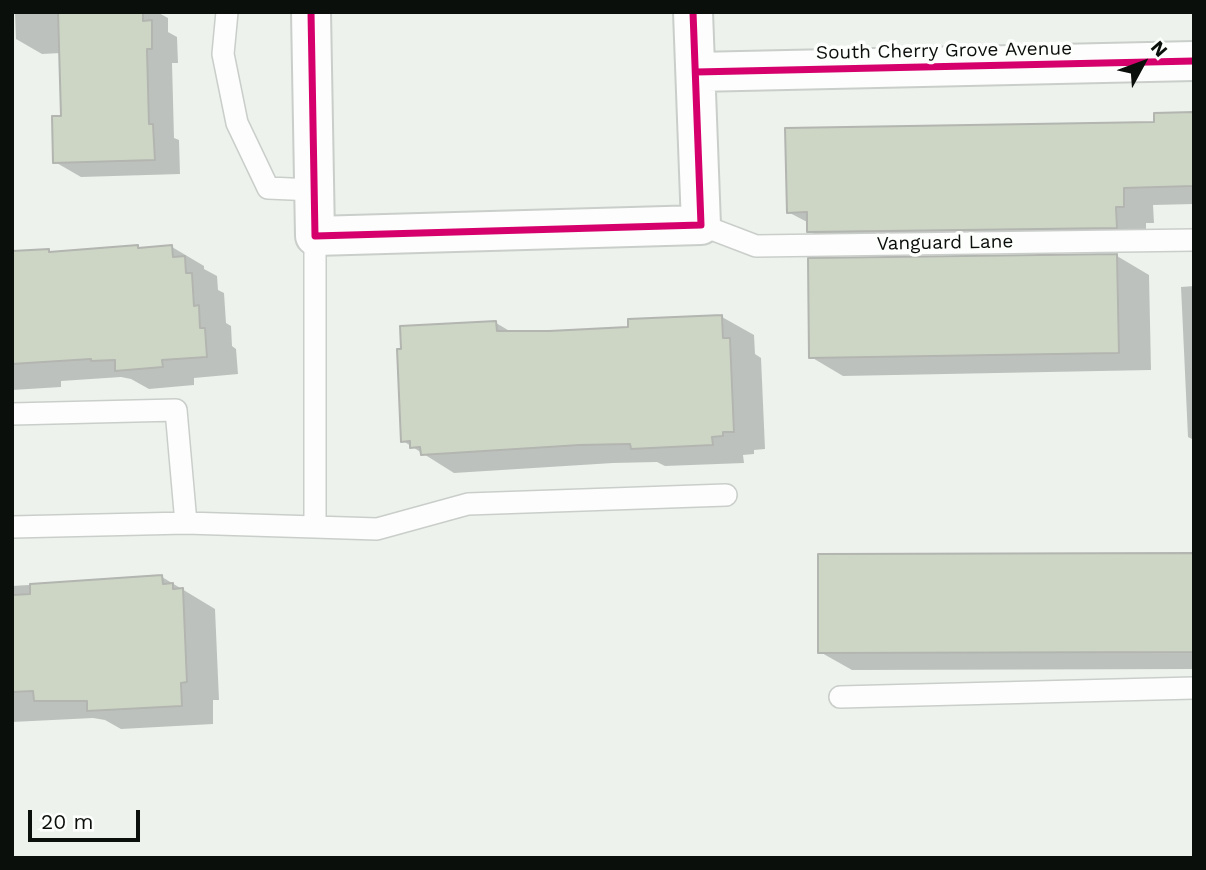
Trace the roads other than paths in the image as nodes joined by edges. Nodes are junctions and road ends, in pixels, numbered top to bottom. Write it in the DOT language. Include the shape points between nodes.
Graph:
graph roads {
  1 [pos="227,12"];
  2 [pos="311,12"];
  3 [pos="694,12"];
  4 [pos="1194,61"];
  5 [pos="696,72"];
  6 [pos="314,190"];
  7 [pos="701,225"];
  8 [pos="315,236"];
  9 [pos="1194,240"];
  10 [pos="12,414"];
  11 [pos="726,495"];
  12 [pos="186,523"];
  13 [pos="12,527"];
  14 [pos="315,527"];
  15 [pos="1194,688"];
  16 [pos="840,697"];
  1 -- 6 [label="lane" via="223,54 237,123 268,188"];
  2 -- 6 [label="street"];
  3 -- 5 [label="street"];
  4 -- 5 [label="street, South Cherry Grove Avenue"];
  5 -- 7 [label="street"];
  6 -- 8 [label="street"];
  7 -- 8 [label="street"];
  7 -- 9 [label="lane, Vanguard Lane" via="756,246"];
  8 -- 14 [label="lane"];
  10 -- 12 [label="lane" via="176,410"];
  11 -- 14 [label="lane" via="468,503 377,529"];
  12 -- 13 [label="lane"];
  12 -- 14 [label="lane"];
  15 -- 16 [label="lane"];
}
